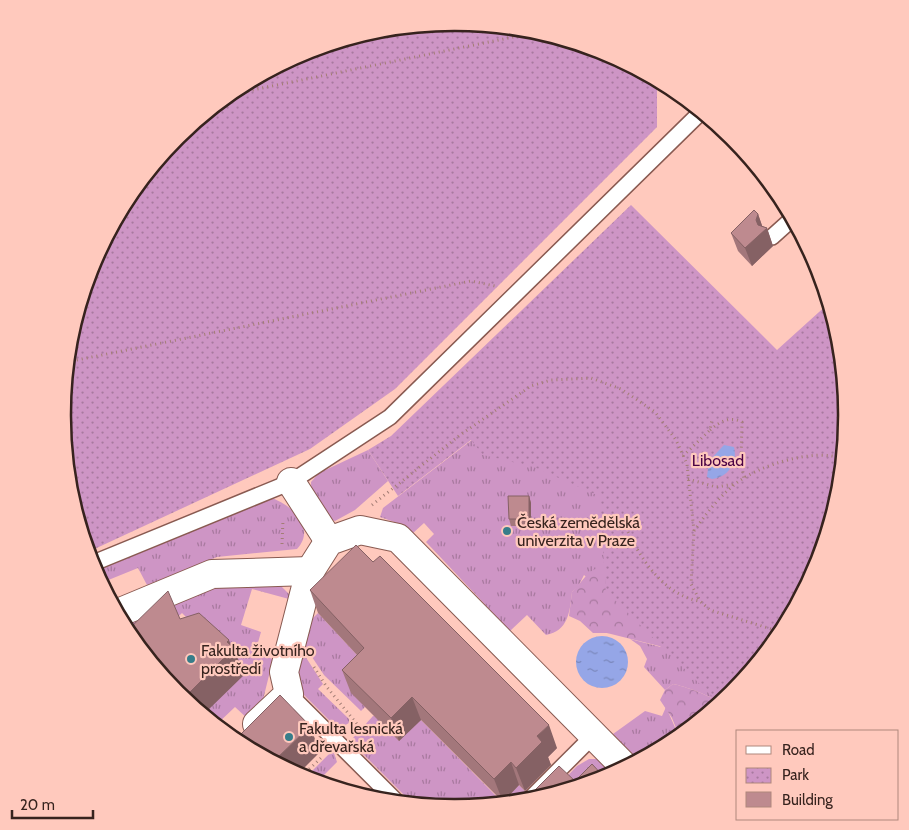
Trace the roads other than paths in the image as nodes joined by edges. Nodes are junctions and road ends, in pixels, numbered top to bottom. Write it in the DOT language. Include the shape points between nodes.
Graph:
graph roads {
  1 [pos="696,117"];
  2 [pos="787,223"];
  3 [pos="772,237"];
  4 [pos="286,484"];
  5 [pos="329,541"];
  6 [pos="99,561"];
  7 [pos="310,571"];
  8 [pos="124,610"];
  9 [pos="289,694"];
  10 [pos="244,736"];
  11 [pos="593,736"];
  12 [pos="619,761"];
  13 [pos="540,789"];
  14 [pos="388,792"];
  1 -- 4 [label="lane" via="390,417"];
  2 -- 3 [label="lane"];
  4 -- 5 [label="street"];
  4 -- 6 [label="lane"];
  5 -- 7 [label="street"];
  5 -- 11 [label="street" via="360,530 398,538"];
  7 -- 8 [label="street" via="212,574"];
  7 -- 9 [label="street" via="284,672"];
  9 -- 10 [label="street"];
  9 -- 14 [label="lane"];
  11 -- 12 [label="street"];
  11 -- 13 [label="lane"];
}
